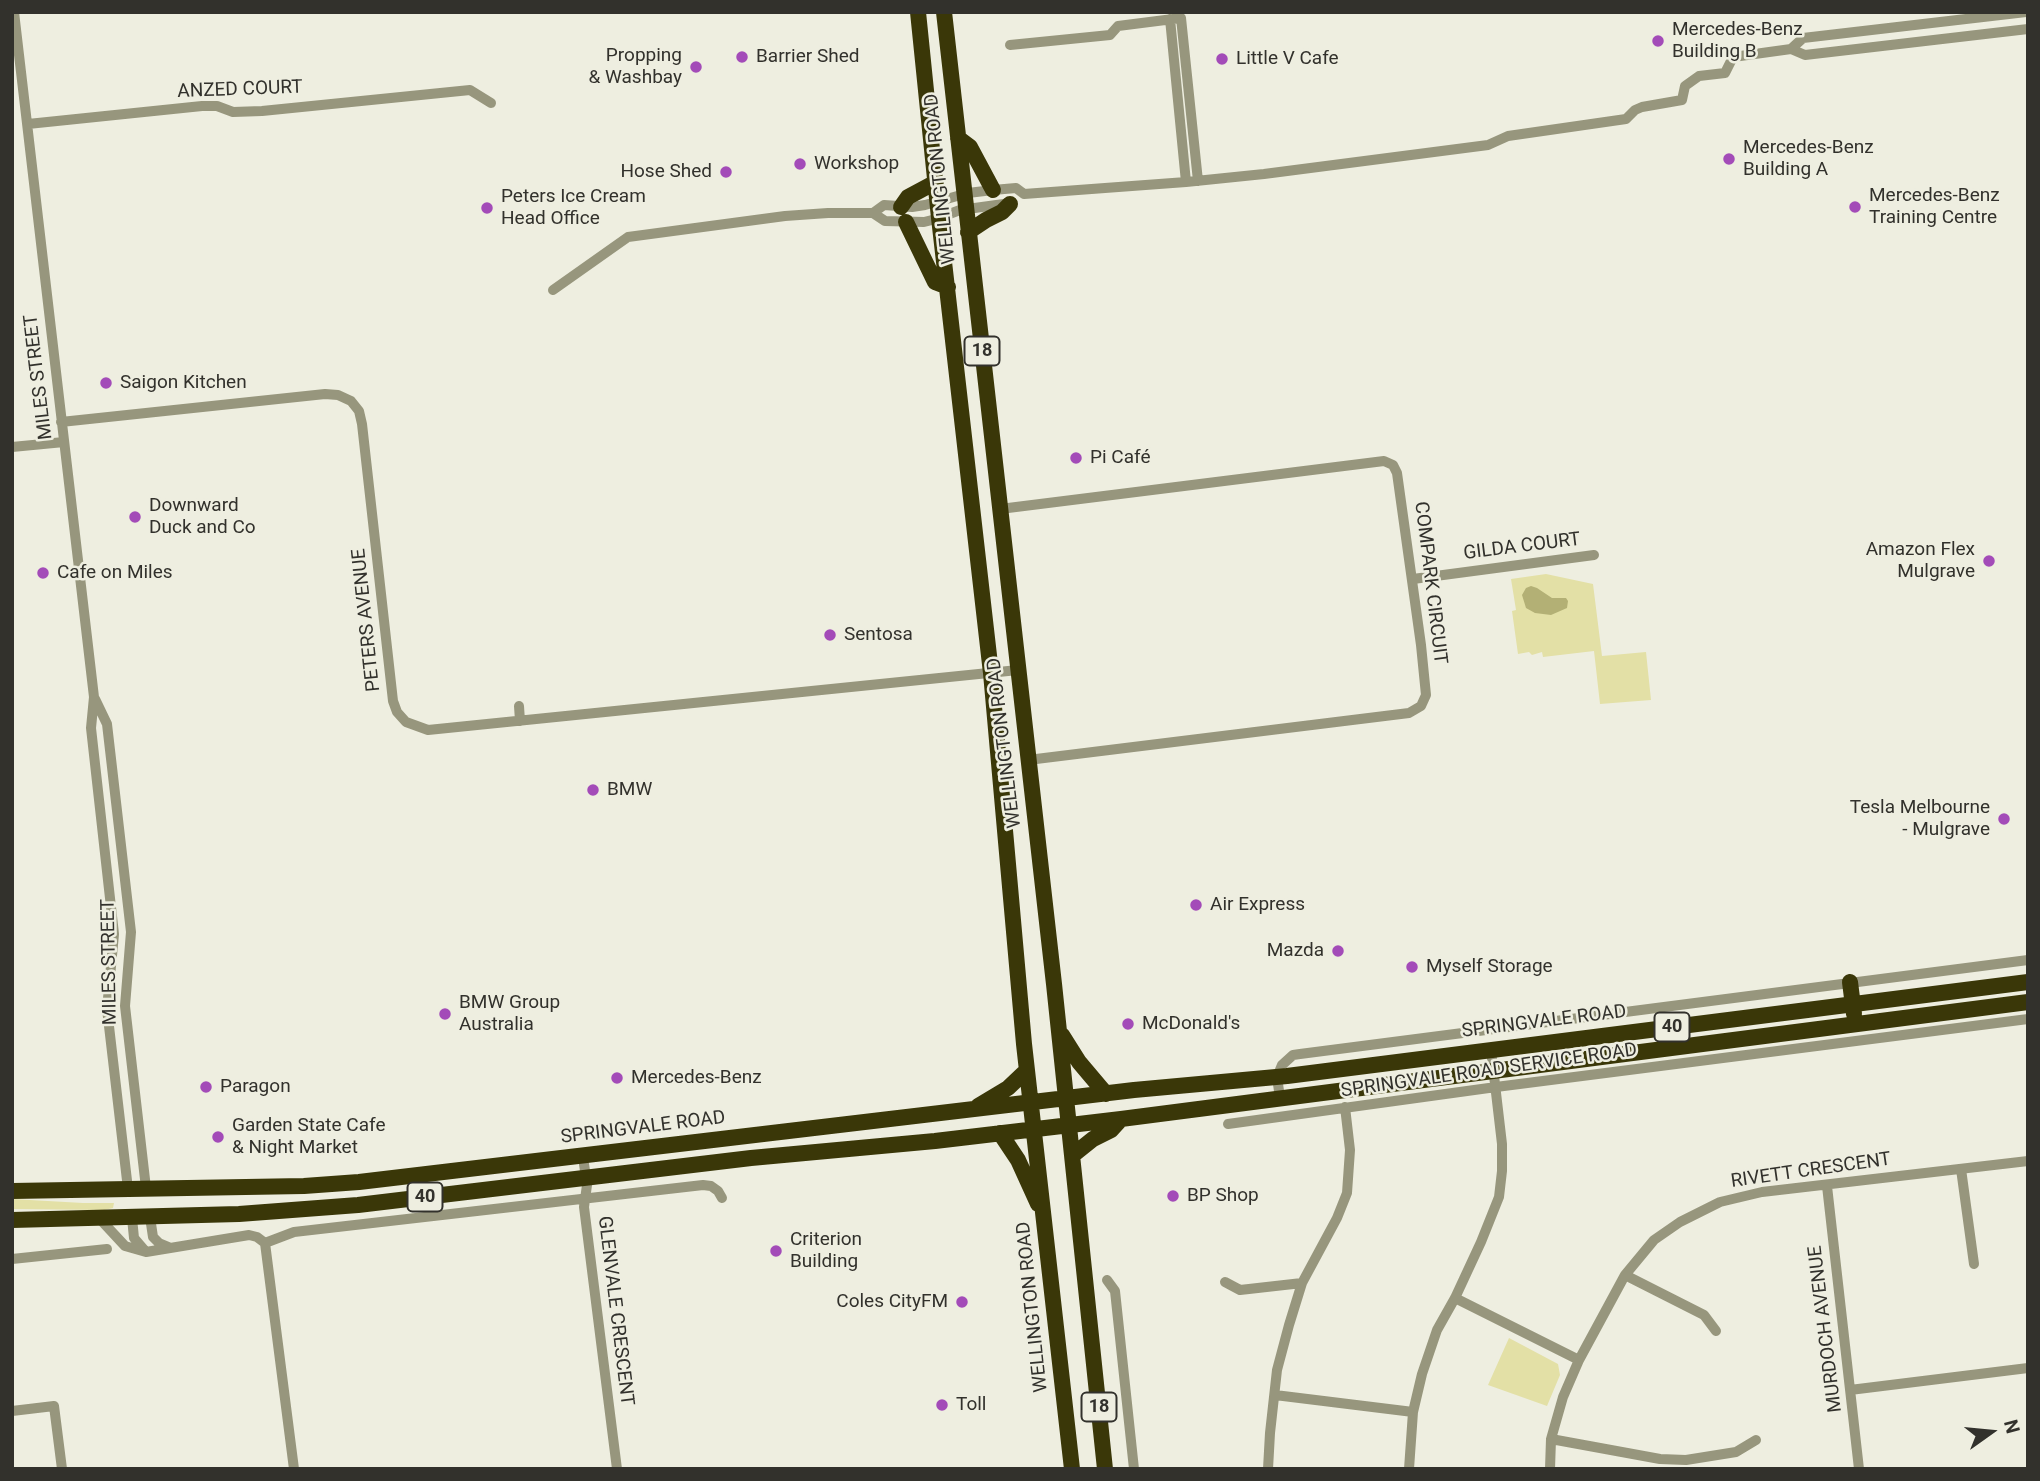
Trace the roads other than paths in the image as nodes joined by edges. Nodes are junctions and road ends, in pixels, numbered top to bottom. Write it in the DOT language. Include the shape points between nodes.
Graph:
graph roads {
  1 [pos="14,12"];
  2 [pos="918,12"];
  3 [pos="944,12"];
  4 [pos="1117,12"];
  5 [pos="2026,12"];
  6 [pos="1170,19"];
  7 [pos="1974,19"];
  8 [pos="1118,26"];
  9 [pos="1900,28"];
  10 [pos="2028,29"];
  11 [pos="1976,35"];
  12 [pos="1902,44"];
  13 [pos="1010,45"];
  14 [pos="1791,49"];
  15 [pos="17,80"];
  16 [pos="491,103"];
  17 [pos="27,124"];
  18 [pos="958,138"];
  19 [pos="1198,181"];
  20 [pos="936,182"];
  21 [pos="1186,182"];
  22 [pos="993,190"];
  23 [pos="1024,194"];
  24 [pos="965,202"];
  25 [pos="1010,204"];
  26 [pos="938,211"];
  27 [pos="873,214"];
  28 [pos="903,214"];
  29 [pos="968,232"];
  30 [pos="948,288"];
  31 [pos="553,290"];
  32 [pos="61,422"];
  33 [pos="64,442"];
  34 [pos="12,447"];
  35 [pos="1000,509"];
  36 [pos="1594,555"];
  37 [pos="1413,579"];
  38 [pos="1018,670"];
  39 [pos="991,673"];
  40 [pos="94,697"];
  41 [pos="519,706"];
  42 [pos="520,721"];
  43 [pos="1028,760"];
  44 [pos="114,788"];
  45 [pos="98,790"];
  46 [pos="123,863"];
  47 [pos="107,865"];
  48 [pos="131,932"];
  49 [pos="114,934"];
  50 [pos="2028,960"];
  51 [pos="2005,963"];
  52 [pos="1850,982"];
  53 [pos="2026,982"];
  54 [pos="2028,1002"];
  55 [pos="1853,1004"];
  56 [pos="2028,1018"];
  57 [pos="1856,1025"];
  58 [pos="1059,1030"];
  59 [pos="1769,1044"];
  60 [pos="1491,1050"];
  61 [pos="1027,1070"];
  62 [pos="1277,1077"];
  63 [pos="1495,1079"];
  64 [pos="1106,1094"];
  65 [pos="1280,1098"];
  66 [pos="1067,1099"];
  67 [pos="1031,1103"];
  68 [pos="1232,1104"];
  69 [pos="1345,1107"];
  70 [pos="973,1109"];
  71 [pos="138,1113"];
  72 [pos="120,1115"];
  73 [pos="1121,1119"];
  74 [pos="1247,1121"];
  75 [pos="1228,1124"];
  76 [pos="1070,1125"];
  77 [pos="1034,1129"];
  78 [pos="1000,1133"];
  79 [pos="1073,1156"];
  80 [pos="583,1157"];
  81 [pos="2028,1161"];
  82 [pos="1961,1169"];
  83 [pos="586,1178"];
  84 [pos="1827,1186"];
  85 [pos="146,1188"];
  86 [pos="128,1189"];
  87 [pos="12,1191"];
  88 [pos="722,1198"];
  89 [pos="586,1199"];
  90 [pos="1044,1216"];
  91 [pos="150,1217"];
  92 [pos="132,1218"];
  93 [pos="99,1219"];
  94 [pos="12,1220"];
  95 [pos="265,1243"];
  96 [pos="171,1248"];
  97 [pos="107,1249"];
  98 [pos="146,1252"];
  99 [pos="12,1259"];
  100 [pos="1974,1264"];
  101 [pos="1625,1275"];
  102 [pos="1107,1280"];
  103 [pos="1225,1282"];
  104 [pos="1303,1283"];
  105 [pos="1455,1298"];
  106 [pos="1716,1331"];
  107 [pos="1579,1360"];
  108 [pos="2028,1368"];
  109 [pos="1850,1390"];
  110 [pos="1275,1395"];
  111 [pos="12,1411"];
  112 [pos="1413,1412"];
  113 [pos="1551,1439"];
  114 [pos="1756,1440"];
  115 [pos="62,1469"];
  116 [pos="294,1469"];
  117 [pos="617,1469"];
  118 [pos="1072,1469"];
  119 [pos="1105,1469"];
  120 [pos="1133,1469"];
  121 [pos="1268,1469"];
  122 [pos="1409,1469"];
  123 [pos="1550,1469"];
  124 [pos="1859,1469"];
  1 -- 15 [label="street, MILES STREET"];
  2 -- 20 [label="highway, WELLINGTON ROAD / 18"];
  3 -- 18 [label="highway, WELLINGTON ROAD / 18"];
  4 -- 8 [label="street"];
  5 -- 7 [label="street"];
  6 -- 8 [label="street"];
  6 -- 19 [label="street" via="1181,18"];
  6 -- 21 [label="street"];
  7 -- 9 [label="street"];
  7 -- 11 [label="street"];
  8 -- 13 [label="street" via="1110,35"];
  9 -- 12 [label="street"];
  9 -- 14 [label="street" via="1802,38"];
  10 -- 11 [label="street"];
  11 -- 12 [label="street"];
  12 -- 14 [label="street" via="1805,55"];
  14 -- 19 [label="street" via="1733,57 1725,73 1699,76 1685,86 1682,100 1642,107 1626,119 1508,136 1488,145"];
  15 -- 17 [label="street, MILES STREET"];
  16 -- 17 [label="street, ANZED COURT" via="470,90 262,111 233,112 218,106"];
  17 -- 32 [label="street, MILES STREET"];
  18 -- 22 [label="highway" via="970,147"];
  18 -- 24 [label="highway, WELLINGTON ROAD / 18"];
  19 -- 21 [label="street"];
  20 -- 26 [label="highway, WELLINGTON ROAD / 18"];
  20 -- 28 [label="highway" via="908,197"];
  21 -- 23 [label="street"];
  22 -- 23 [label="street" via="1016,188"];
  22 -- 24 [label="street"];
  23 -- 25 [label="street"];
  24 -- 25 [label="street"];
  24 -- 26 [label="street" via="954,211"];
  24 -- 29 [label="highway, WELLINGTON ROAD / 18"];
  25 -- 29 [label="highway"];
  26 -- 28 [label="street" via="912,207"];
  26 -- 28 [label="street" via="924,222"];
  26 -- 30 [label="highway, WELLINGTON ROAD / 18"];
  27 -- 28 [label="street" via="885,221"];
  27 -- 28 [label="street" via="884,205"];
  27 -- 31 [label="street" via="785,216 628,237"];
  28 -- 30 [label="highway" via="935,282"];
  29 -- 35 [label="highway, WELLINGTON ROAD / 18"];
  30 -- 39 [label="highway, WELLINGTON ROAD / 18"];
  32 -- 33 [label="street, MILES STREET"];
  32 -- 42 [label="street, PETERS AVENUE" via="325,394 351,401 362,424 397,712 406,722 428,730"];
  33 -- 34 [label="street"];
  33 -- 40 [label="street, MILES STREET"];
  35 -- 37 [label="street, COMPARK CIRCUIT" via="1384,461 1397,473"];
  35 -- 38 [label="highway, WELLINGTON ROAD / 18"];
  36 -- 37 [label="street, GILDA COURT"];
  37 -- 43 [label="street, COMPARK CIRCUIT" via="1426,695 1421,706 1409,713"];
  38 -- 39 [label="street, PETERS AVENUE"];
  38 -- 43 [label="highway, WELLINGTON ROAD / 18"];
  39 -- 42 [label="street, PETERS AVENUE"];
  39 -- 61 [label="highway, WELLINGTON ROAD / 18"];
  40 -- 44 [label="street, MILES STREET" via="107,724"];
  40 -- 45 [label="street, MILES STREET" via="91,728"];
  41 -- 42 [label="street"];
  43 -- 58 [label="highway, WELLINGTON ROAD / 18"];
  44 -- 45 [label="street"];
  44 -- 46 [label="street, MILES STREET"];
  45 -- 47 [label="street, MILES STREET"];
  46 -- 47 [label="street"];
  46 -- 48 [label="street, MILES STREET"];
  47 -- 49 [label="street, MILES STREET"];
  48 -- 49 [label="street"];
  48 -- 71 [label="street, MILES STREET" via="125,1006"];
  49 -- 72 [label="street, MILES STREET" via="107,1009"];
  50 -- 51 [label="street"];
  51 -- 52 [label="street"];
  51 -- 53 [label="street, SPRINGVALE ROAD"];
  52 -- 55 [label="highway"];
  52 -- 62 [label="street, SPRINGVALE ROAD SERVICE ROAD" via="1293,1055"];
  53 -- 55 [label="highway, SPRINGVALE ROAD / 40"];
  54 -- 57 [label="highway, 40"];
  55 -- 57 [label="highway"];
  55 -- 60 [label="highway, SPRINGVALE ROAD / 40"];
  56 -- 59 [label="street"];
  57 -- 59 [label="highway, 40"];
  58 -- 64 [label="highway"];
  58 -- 66 [label="highway, WELLINGTON ROAD / 18"];
  59 -- 63 [label="highway, 40"];
  60 -- 62 [label="highway, SPRINGVALE ROAD / 40"];
  60 -- 63 [label="street"];
  61 -- 67 [label="highway, WELLINGTON ROAD / 18"];
  61 -- 70 [label="highway"];
  62 -- 64 [label="highway, SPRINGVALE ROAD / 40"];
  62 -- 65 [label="street"];
  63 -- 65 [label="highway, 40"];
  63 -- 69 [label="street, SPRINGVALE ROAD SERVICE ROAD"];
  63 -- 105 [label="street" via="1502,1144 1499,1196"];
  64 -- 66 [label="highway, SPRINGVALE ROAD / 40"];
  65 -- 68 [label="highway, 40"];
  66 -- 67 [label="highway, SPRINGVALE ROAD / 40"];
  66 -- 76 [label="highway, WELLINGTON ROAD / 18"];
  67 -- 70 [label="highway, SPRINGVALE ROAD / 40"];
  67 -- 77 [label="highway, WELLINGTON ROAD / 18"];
  68 -- 73 [label="highway, 40"];
  68 -- 74 [label="street"];
  69 -- 74 [label="street, SPRINGVALE ROAD SERVICE ROAD"];
  69 -- 104 [label="street" via="1350,1150 1347,1193"];
  70 -- 80 [label="highway, SPRINGVALE ROAD / 40"];
  71 -- 72 [label="street"];
  71 -- 85 [label="street, MILES STREET"];
  72 -- 86 [label="street, MILES STREET"];
  73 -- 76 [label="highway, 40"];
  73 -- 79 [label="highway"];
  74 -- 75 [label="street, SPRINGVALE ROAD SERVICE ROAD"];
  76 -- 77 [label="highway, 40"];
  76 -- 79 [label="highway, WELLINGTON ROAD / 18"];
  77 -- 78 [label="highway, 40"];
  77 -- 90 [label="highway, WELLINGTON ROAD / 18"];
  78 -- 83 [label="highway, 40"];
  78 -- 90 [label="highway"];
  79 -- 119 [label="highway, WELLINGTON ROAD / 18"];
  80 -- 83 [label="street, GLENVALE CRESCENT"];
  80 -- 85 [label="highway, SPRINGVALE ROAD / 40" via="322,1185"];
  81 -- 82 [label="street, RIVETT CRESCENT"];
  82 -- 84 [label="street, RIVETT CRESCENT"];
  82 -- 100 [label="street"];
  83 -- 89 [label="street, GLENVALE CRESCENT"];
  83 -- 91 [label="highway, 40" via="309,1210"];
  84 -- 101 [label="street, RIVETT CRESCENT" via="1762,1192 1720,1202 1654,1240"];
  84 -- 109 [label="street, MURDOCH AVENUE"];
  85 -- 86 [label="highway, SPRINGVALE ROAD / 40"];
  85 -- 91 [label="highway"];
  86 -- 87 [label="highway, SPRINGVALE ROAD / 40"];
  86 -- 92 [label="highway"];
  88 -- 89 [label="street" via="711,1186 703,1185"];
  89 -- 95 [label="street" via="294,1232"];
  89 -- 117 [label="street, GLENVALE CRESCENT"];
  90 -- 118 [label="highway, WELLINGTON ROAD / 18"];
  91 -- 92 [label="highway, 40"];
  91 -- 96 [label="street" via="153,1237"];
  92 -- 93 [label="highway, 40"];
  92 -- 98 [label="street" via="134,1238"];
  93 -- 94 [label="highway, 40"];
  93 -- 98 [label="street" via="125,1246"];
  95 -- 96 [label="street" via="245,1236"];
  95 -- 116 [label="street"];
  96 -- 98 [label="street"];
  97 -- 99 [label="street"];
  101 -- 106 [label="street" via="1704,1315"];
  101 -- 107 [label="street, RIVETT CRESCENT"];
  102 -- 120 [label="street" via="1115,1291"];
  103 -- 104 [label="street" via="1240,1290"];
  104 -- 110 [label="street" via="1277,1370"];
  105 -- 107 [label="street"];
  105 -- 112 [label="street" via="1437,1330"];
  107 -- 113 [label="street, RIVETT CRESCENT"];
  108 -- 109 [label="street"];
  109 -- 124 [label="street, MURDOCH AVENUE"];
  110 -- 112 [label="street"];
  110 -- 121 [label="street"];
  111 -- 115 [label="street" via="54,1406"];
  112 -- 122 [label="street"];
  113 -- 114 [label="street" via="1686,1460 1736,1452"];
  113 -- 123 [label="street, RIVETT CRESCENT"];
}
